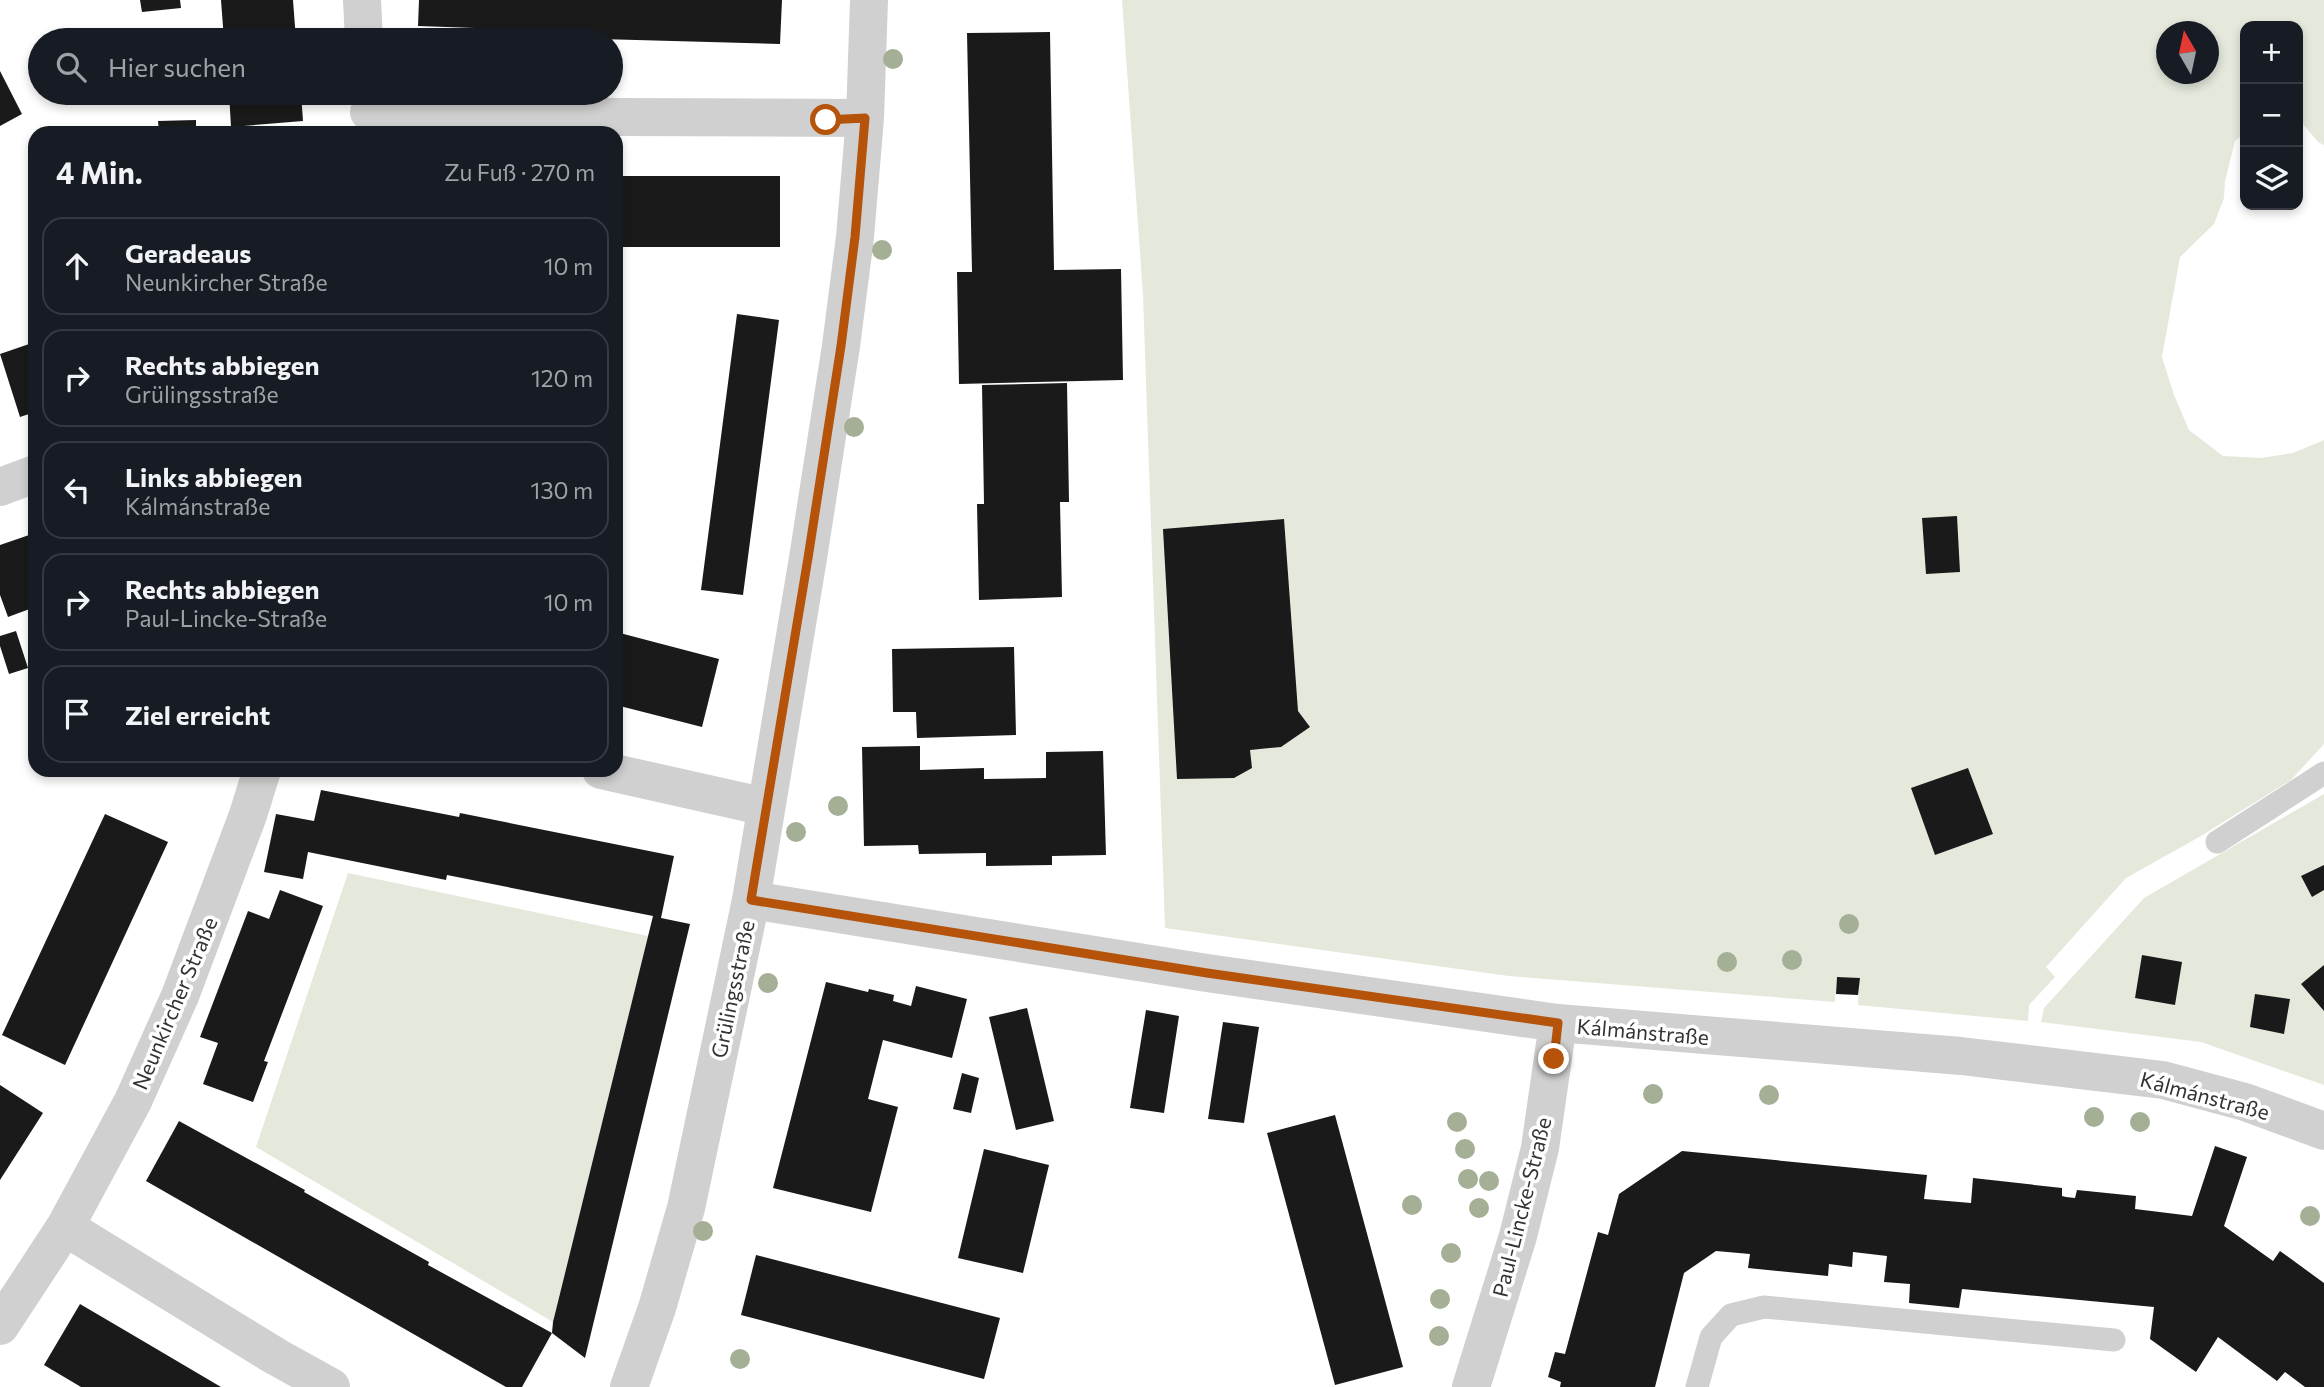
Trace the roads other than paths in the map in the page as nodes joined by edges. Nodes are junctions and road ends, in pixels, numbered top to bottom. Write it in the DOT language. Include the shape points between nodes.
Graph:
graph roads {
  1 [pos="362,0"];
  2 [pos="869,0"];
  3 [pos="363,28"];
  4 [pos="368,113"];
  5 [pos="865,118"];
  6 [pos="28,476"];
  7 [pos="0,486"];
  8 [pos="2324,773"];
  9 [pos="623,775"];
  10 [pos="260,777"];
  11 [pos="766,807"];
  12 [pos="2217,842"];
  13 [pos="751,900"];
  14 [pos="1558,1023"];
  15 [pos="2324,1131"];
  16 [pos="65,1227"];
  17 [pos="0,1326"];
  18 [pos="2114,1340"];
  19 [pos="331,1387"];
  20 [pos="629,1387"];
  21 [pos="1471,1387"];
  22 [pos="1698,1387"];
  1 -- 3 [label="street"];
  2 -- 5 [label="street, Grülingsstraße"];
  4 -- 5 [label="street"];
  5 -- 11 [label="street, Grülingsstraße" via="841,346"];
  6 -- 7 [label="street"];
  8 -- 12 [label="lane"];
  9 -- 11 [label="street"];
  10 -- 16 [label="street, Neunkircher Straße" via="180,996 132,1101"];
  11 -- 13 [label="street, Grülingsstraße"];
  13 -- 14 [label="street, Kálmánstraße"];
  13 -- 20 [label="street, Grülingsstraße" via="686,1208"];
  14 -- 15 [label="street, Kálmánstraße" via="1961,1056 2163,1080 2245,1102"];
  14 -- 21 [label="street, Paul-Lincke-Straße" via="1541,1148"];
  16 -- 17 [label="street, Neunkircher Straße"];
  16 -- 19 [label="street"];
  18 -- 22 [label="lane" via="1763,1307 1731,1315 1711,1337"];
}
